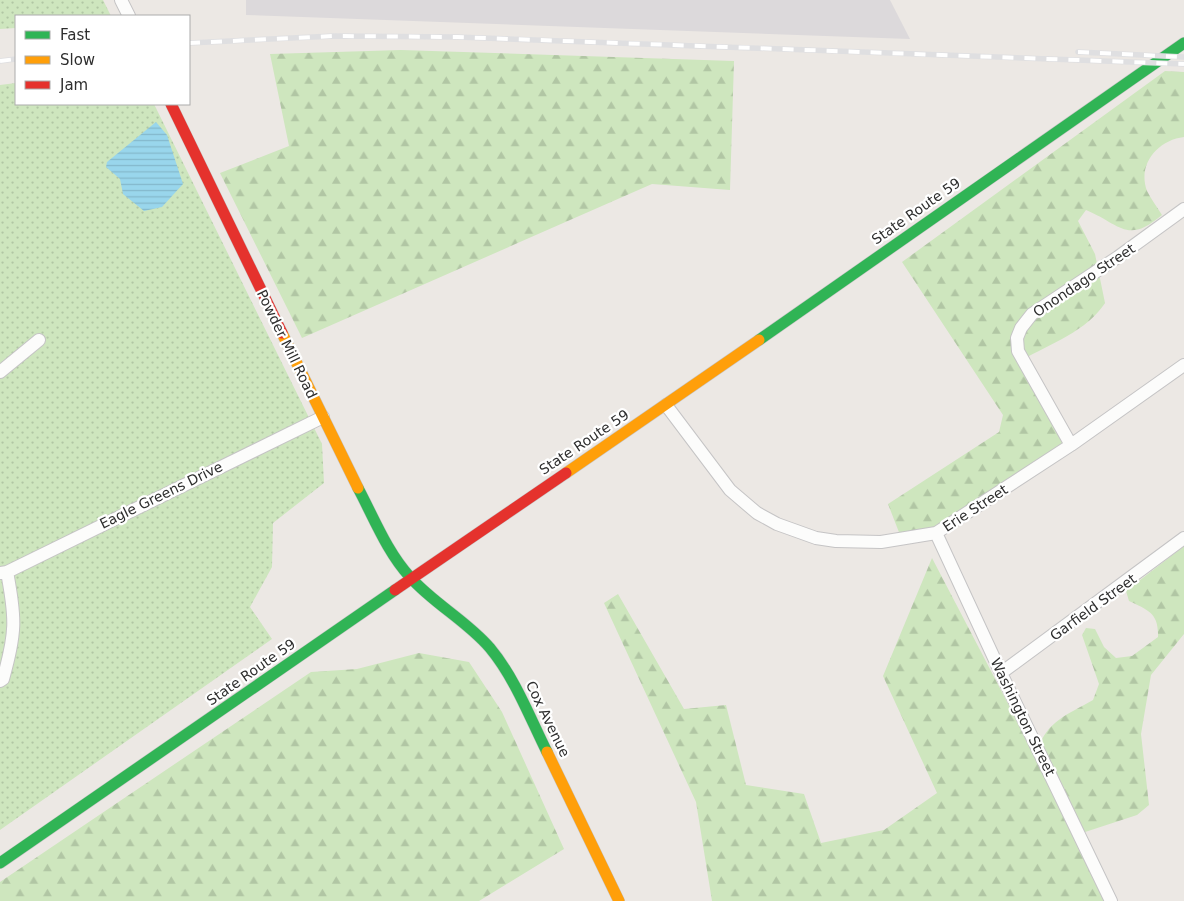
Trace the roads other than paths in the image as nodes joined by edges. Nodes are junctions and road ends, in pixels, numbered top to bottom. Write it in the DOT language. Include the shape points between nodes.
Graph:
graph roads {
  1 [pos="121,0"];
  2 [pos="128,15"];
  3 [pos="1184,43"];
  4 [pos="171,105"];
  5 [pos="1184,210"];
  6 [pos="39,340"];
  7 [pos="1184,366"];
  8 [pos="0,372"];
  9 [pos="666,405"];
  10 [pos="323,417"];
  11 [pos="1071,445"];
  12 [pos="936,533"];
  13 [pos="1184,538"];
  14 [pos="3,572"];
  15 [pos="411,580"];
  16 [pos="1001,673"];
  17 [pos="0,681"];
  18 [pos="0,863"];
  19 [pos="619,901"];
  20 [pos="1111,901"];
  1 -- 2 [label="street"];
  3 -- 9 [label="main road, State Route 59"];
  4 -- 10 [label="main road, Powder Mill Road"];
  5 -- 11 [label="street, Onondago Street" via="1032,314 1021,328 1017,338 1018,351"];
  6 -- 8 [label="street"];
  7 -- 11 [label="street, Erie Street"];
  9 -- 12 [label="street, Erie Street" via="730,490 757,513 777,524 816,538 836,541 881,542"];
  9 -- 15 [label="main road, State Route 59"];
  10 -- 14 [label="street, Eagle Greens Drive"];
  10 -- 15 [label="main road, Powder Mill Road" via="396,561"];
  11 -- 12 [label="street, Erie Street"];
  12 -- 16 [label="street, Washington Street"];
  13 -- 16 [label="street, Garfield Street"];
  14 -- 17 [label="street" via="15,612 14,636"];
  15 -- 18 [label="main road, State Route 59"];
  15 -- 19 [label="main road, Cox Avenue" via="457,616 490,648 510,677"];
  16 -- 20 [label="street, Washington Street"];
}
